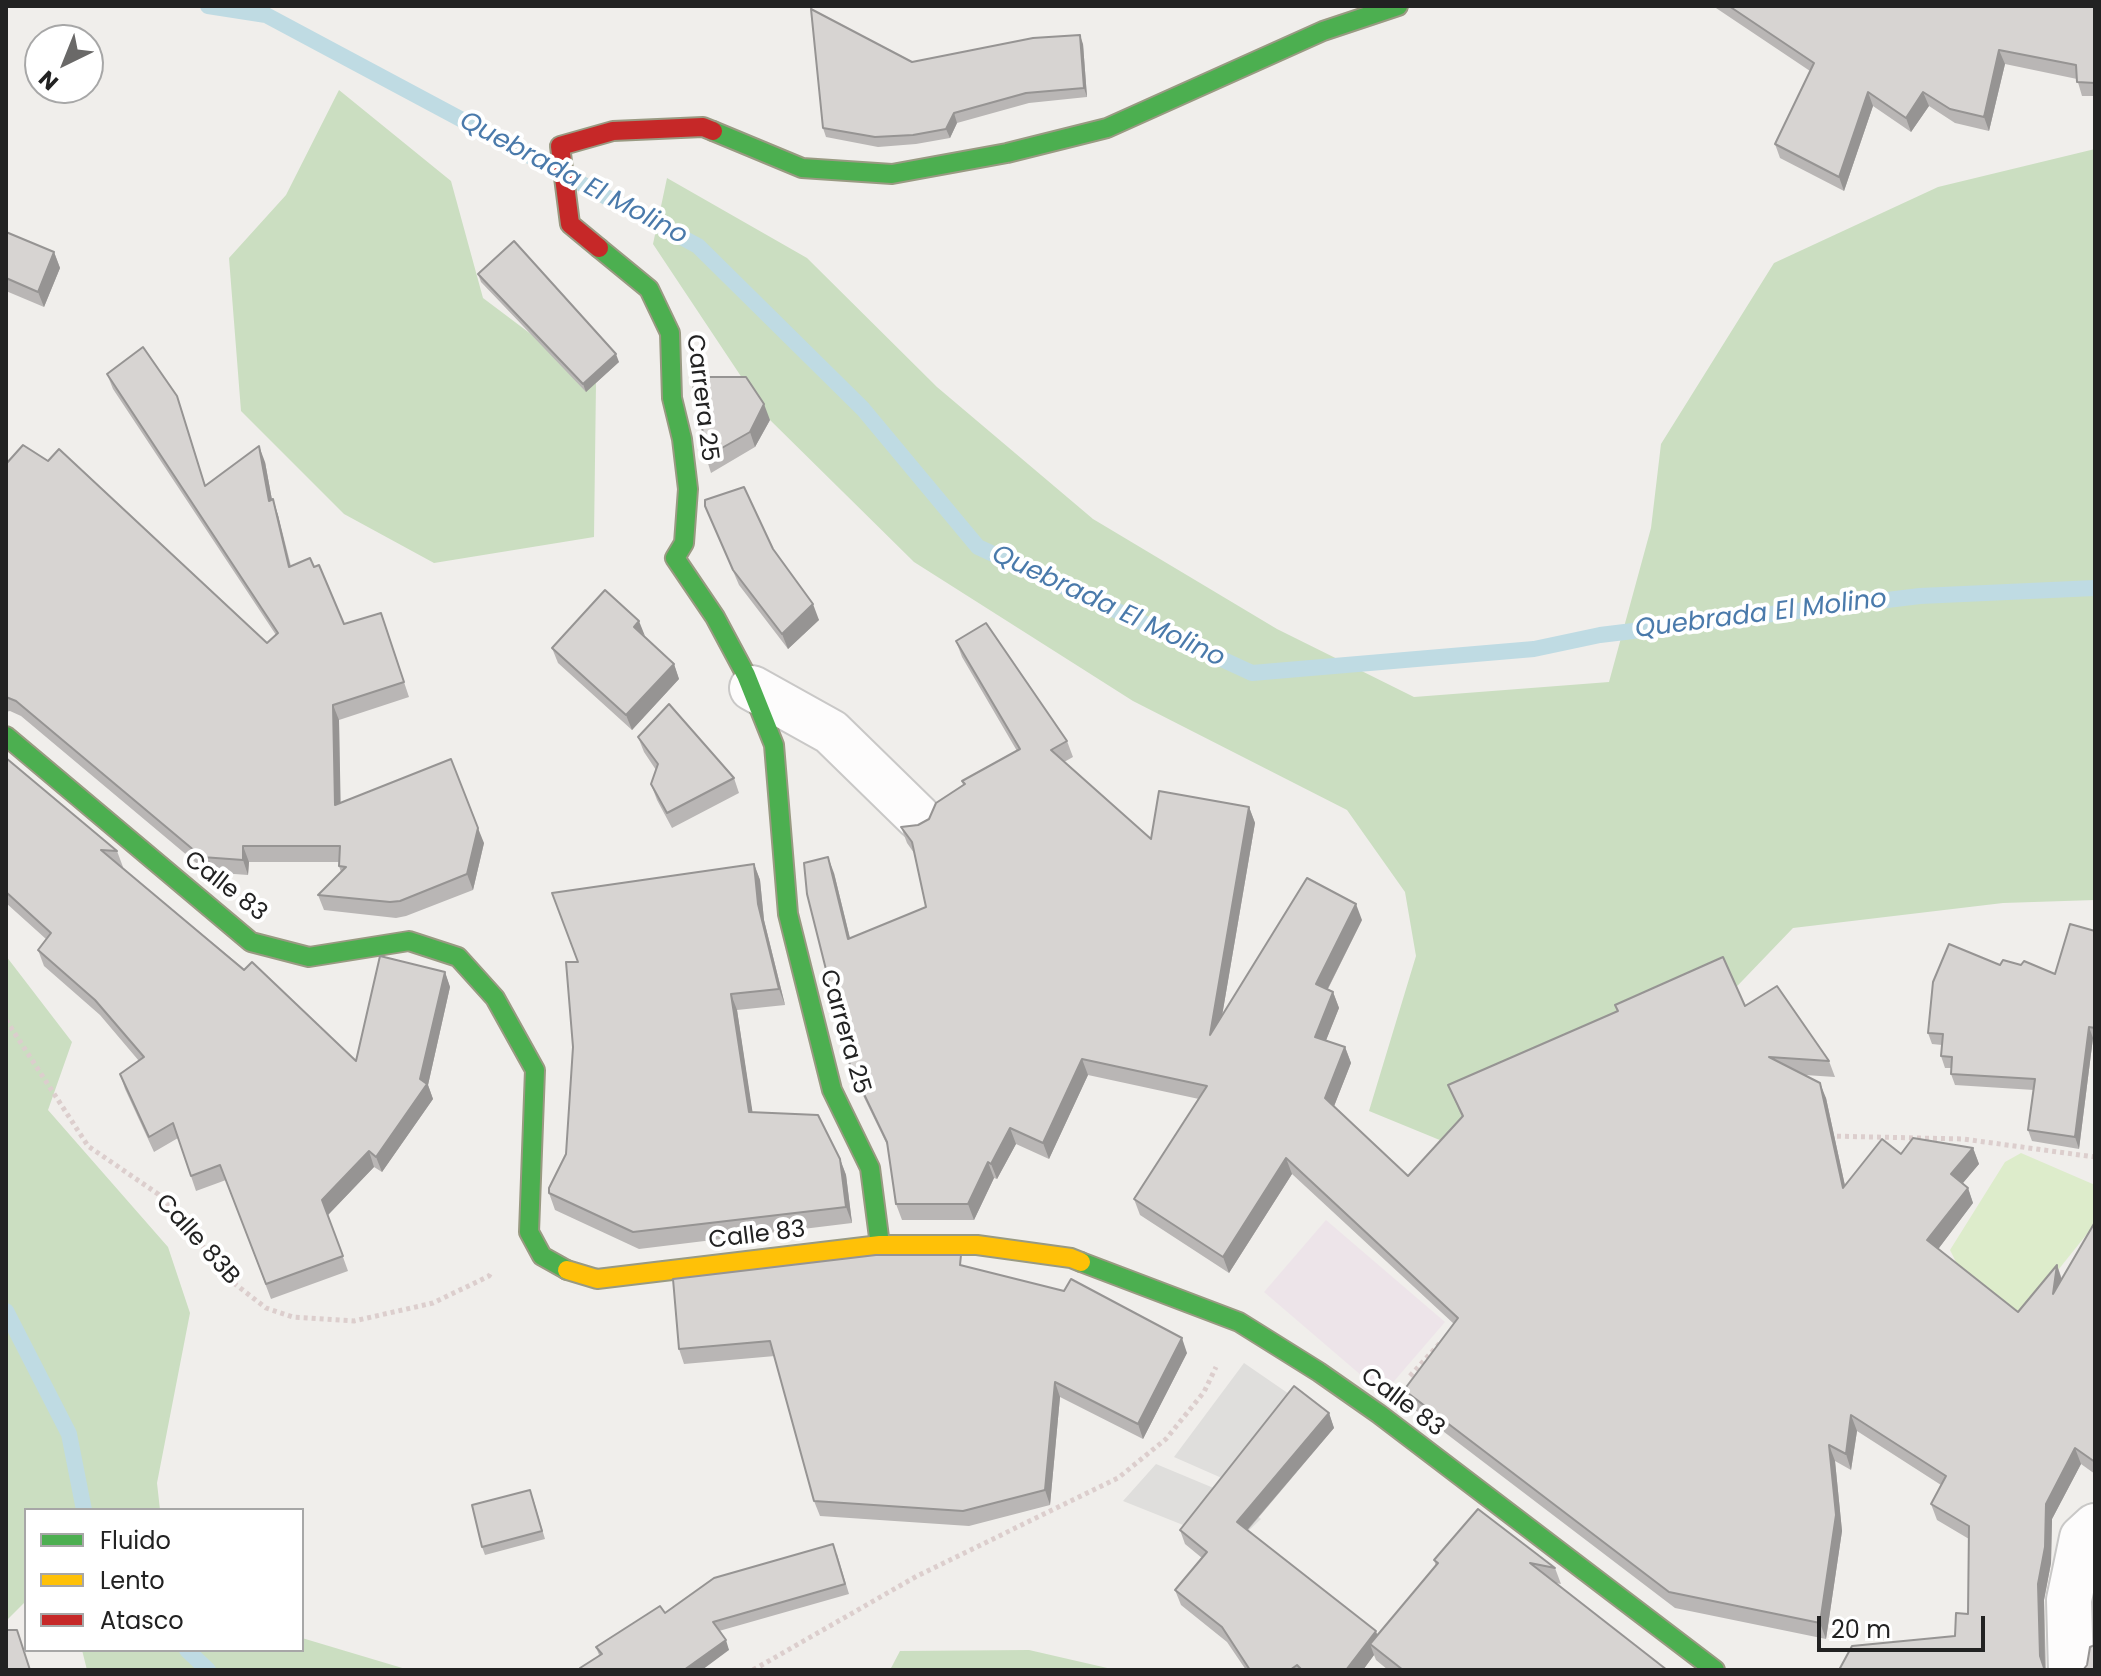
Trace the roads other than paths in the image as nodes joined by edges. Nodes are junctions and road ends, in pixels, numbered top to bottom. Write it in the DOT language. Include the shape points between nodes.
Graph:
graph roads {
  1 [pos="1398,6"];
  2 [pos="752,688"];
  3 [pos="6,736"];
  4 [pos="918,817"];
  5 [pos="880,1245"];
  6 [pos="2095,1526"];
  7 [pos="1715,1670"];
  8 [pos="2071,1670"];
  1 -- 2 [label="street, Carrera 25" via="1323,31 1107,128 892,174 802,168 703,127 613,131 560,146 570,224 649,289 670,333 672,398 688,489 684,543 675,558 715,617"];
  2 -- 4 [label="street" via="831,732"];
  2 -- 5 [label="street, Carrera 25" via="774,745 788,914 832,1090 870,1168"];
  3 -- 5 [label="street, Calle 83" via="251,942 309,957 409,941 458,957 495,998 535,1070 529,1232 542,1256 597,1279"];
  5 -- 7 [label="street, Calle 83" via="977,1245 1071,1258 1239,1322 1379,1414"];
  6 -- 8 [label="street" via="2082,1538 2069,1600"];
}
